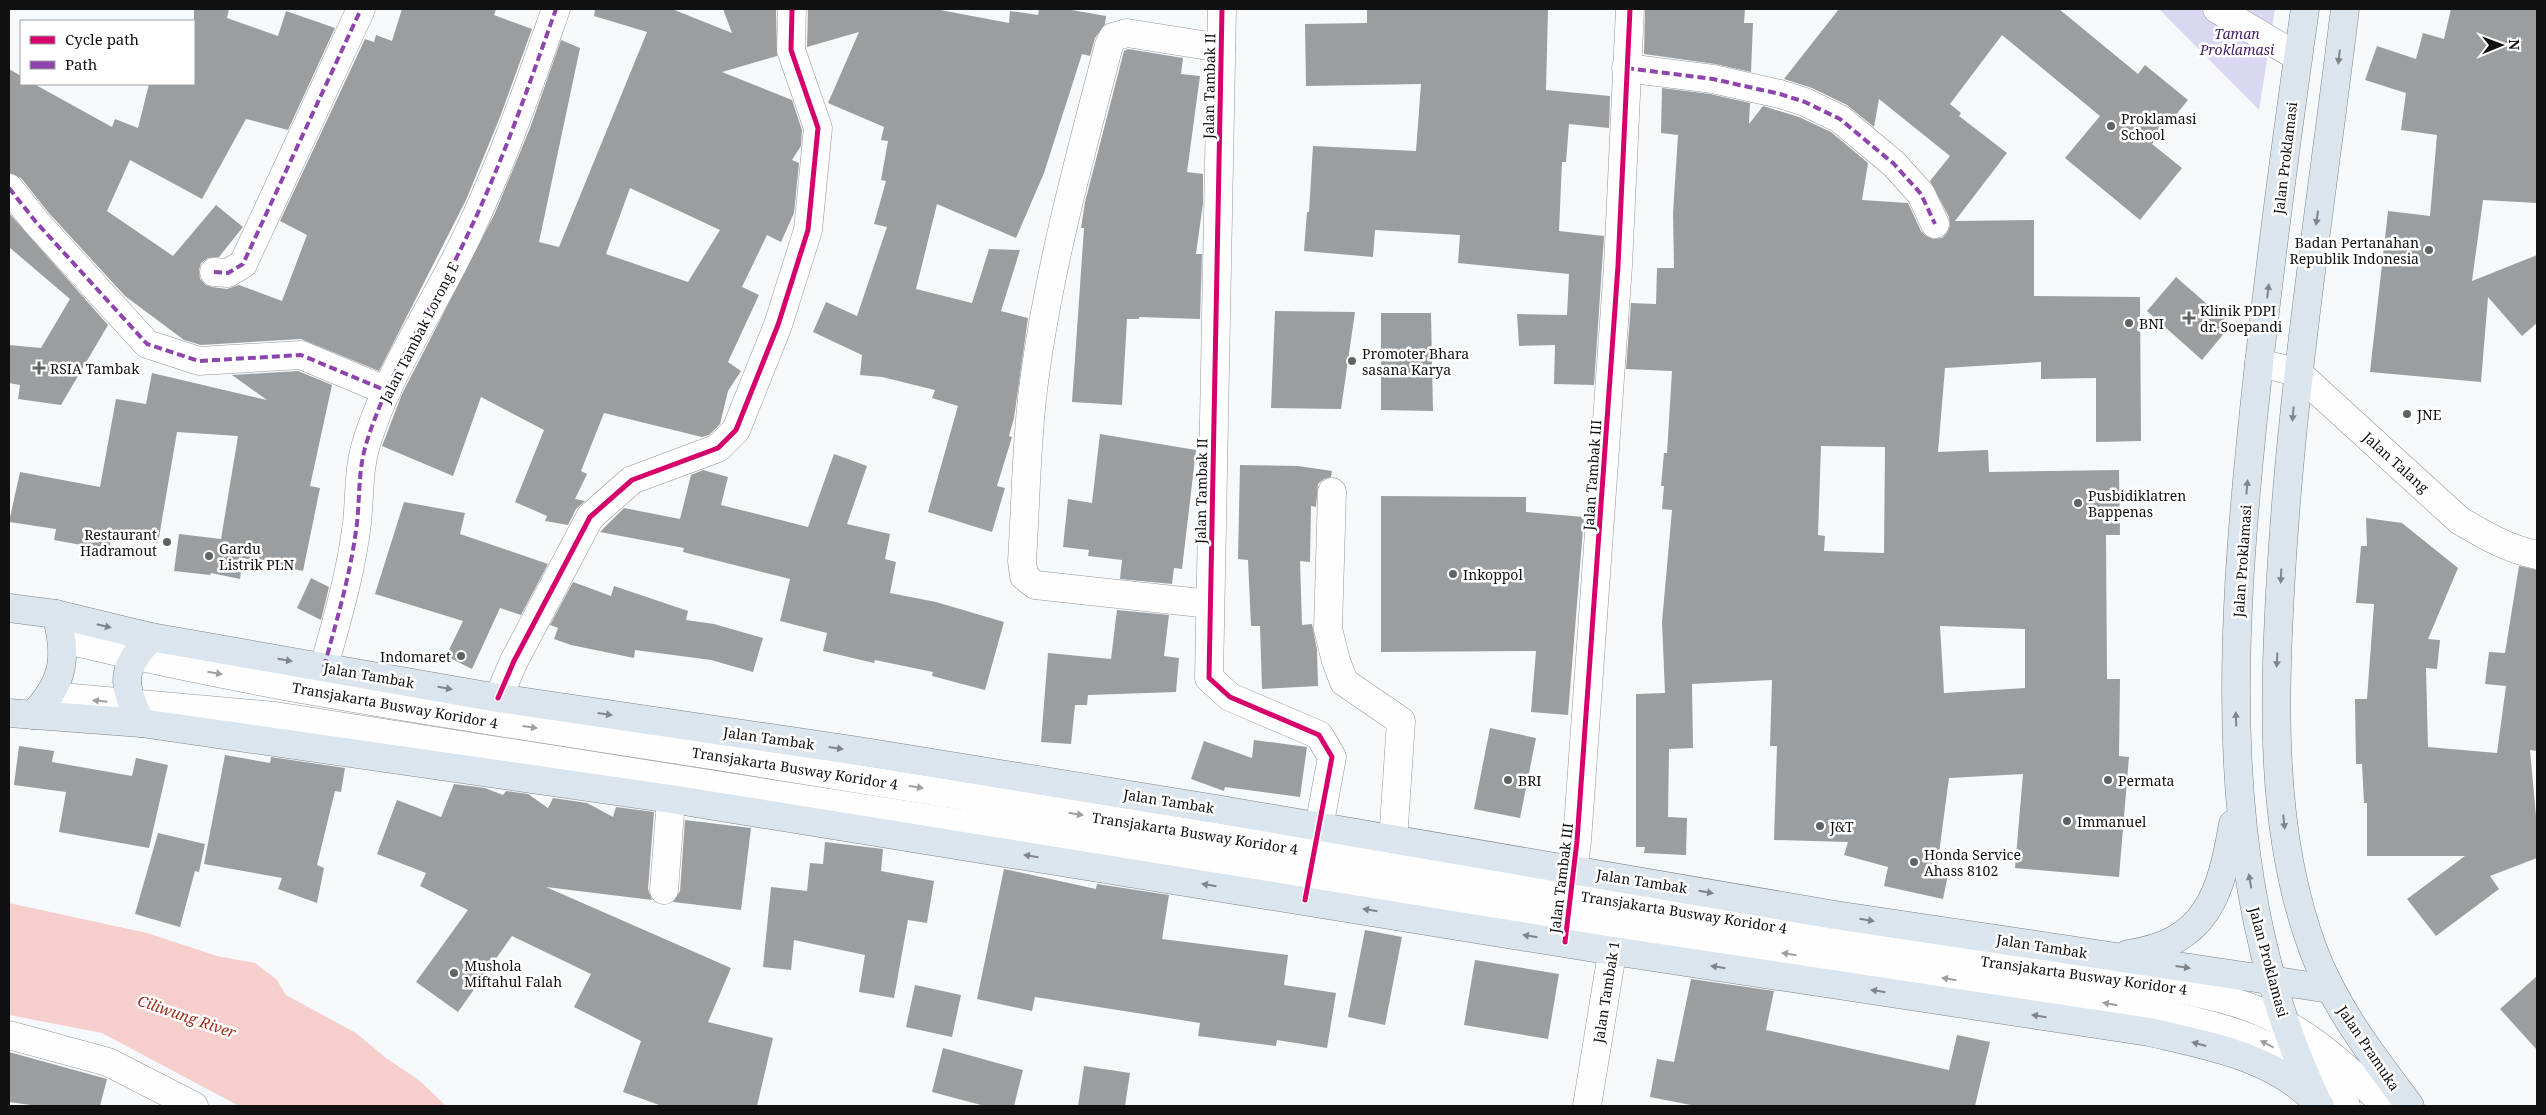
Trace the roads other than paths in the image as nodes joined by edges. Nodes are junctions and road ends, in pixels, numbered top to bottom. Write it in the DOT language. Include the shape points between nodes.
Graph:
graph roads {
  1 [pos="360,9"];
  2 [pos="556,9"];
  3 [pos="792,9"];
  4 [pos="1222,9"];
  5 [pos="1630,9"];
  6 [pos="2217,9"];
  7 [pos="2305,9"];
  8 [pos="2345,9"];
  9 [pos="1221,48"];
  10 [pos="2298,57"];
  11 [pos="1626,68"];
  12 [pos="9,188"];
  13 [pos="1935,224"];
  14 [pos="214,272"];
  15 [pos="2259,363"];
  16 [pos="2297,372"];
  17 [pos="387,391"];
  18 [pos="1332,492"];
  19 [pos="2537,555"];
  20 [pos="1210,604"];
  21 [pos="9,608"];
  22 [pos="60,627"];
  23 [pos="142,647"];
  24 [pos="324,667"];
  25 [pos="498,698"];
  26 [pos="31,708"];
  27 [pos="137,713"];
  28 [pos="2239,787"];
  29 [pos="671,799"];
  30 [pos="1394,841"];
  31 [pos="1312,864"];
  32 [pos="664,890"];
  33 [pos="1569,906"];
  34 [pos="1618,914"];
  35 [pos="2107,956"];
  36 [pos="2273,980"];
  37 [pos="2330,989"];
  38 [pos="2285,1022"];
  39 [pos="9,1035"];
  40 [pos="2300,1064"];
  41 [pos="2319,1105"];
  42 [pos="194,1106"];
  43 [pos="1587,1106"];
  44 [pos="2346,1106"];
  45 [pos="2385,1106"];
  46 [pos="2410,1106"];
  1 -- 14 [label="street" via="243,264 228,273"];
  2 -- 17 [label="street, Jalan Tambak Lorong E" via="508,143 468,235"];
  3 -- 25 [label="street" via="791,50 818,128 808,230 778,325 736,430 718,448 632,480 590,518 514,661"];
  4 -- 9 [label="street, Jalan Tambak II"];
  5 -- 11 [label="street, Jalan Tambak III"];
  6 -- 10 [label="street"];
  7 -- 10 [label="main road, Jalan Proklamasi"];
  8 -- 16 [label="main road, one-way"];
  9 -- 20 [label="street, Jalan Tambak II"];
  9 -- 20 [label="street" via="1127,33 1113,37 1109,45 1075,174 1034,384 1022,561 1024,576 1035,585"];
  15 -- 10 [label="main road, Jalan Proklamasi, one-way"];
  11 -- 13 [label="street" via="1713,79 1780,94 1840,119 1894,164 1921,194"];
  11 -- 33 [label="street, Jalan Tambak III" via="1618,266"];
  12 -- 17 [label="street" via="148,344 199,361 301,355"];
  15 -- 16 [label="street, Jalan Talang"];
  28 -- 15 [label="main road, Jalan Proklamasi, one-way" via="2235,716 2237,632"];
  16 -- 19 [label="street, Jalan Talang" via="2459,520 2517,551"];
  16 -- 37 [label="main road, one-way" via="2284,508 2276,724 2292,875 2314,950"];
  17 -- 24 [label="street, Jalan Tambak Lorong E" via="367,441 359,474 357,522 347,586"];
  18 -- 30 [label="street" via="1328,629 1344,682 1401,721"];
  20 -- 31 [label="street, Jalan Tambak II" via="1209,678 1230,697 1319,735 1332,758"];
  21 -- 22 [label="main road"];
  22 -- 23 [label="street, Transjakarta Busway Koridor 4, one-way"];
  22 -- 26 [label="main road" via="62,658"];
  23 -- 24 [label="main road, Jalan Tambak, one-way"];
  23 -- 27 [label="main road" via="128,669 126,680"];
  23 -- 31 [label="street, Transjakarta Busway Koridor 4, one-way" via="428,712 970,796"];
  24 -- 25 [label="main road, Jalan Tambak, one-way"];
  25 -- 31 [label="main road, Jalan Tambak, one-way" via="1206,807"];
  27 -- 26 [label="main road, Jalan Tambak, one-way"];
  27 -- 29 [label="main road, Jalan Tambak"];
  27 -- 31 [label="street, Transjakarta Busway Koridor 4" via="275,716"];
  28 -- 35 [label="main road" via="2226,863 2206,912 2190,930 2169,944 2147,951"];
  36 -- 28 [label="main road, Jalan Proklamasi, one-way" via="2249,879"];
  31 -- 29 [label="main road, Jalan Tambak, one-way"];
  29 -- 32 [label="street"];
  30 -- 31 [label="main road, Jalan Tambak"];
  30 -- 33 [label="main road, Jalan Tambak"];
  33 -- 31 [label="main road, Jalan Tambak, one-way"];
  31 -- 33 [label="street, Transjakarta Busway Koridor 4"];
  33 -- 34 [label="main road, Jalan Tambak"];
  33 -- 34 [label="main road, Jalan Tambak"];
  34 -- 35 [label="main road, Jalan Tambak, one-way" via="1835,915"];
  34 -- 38 [label="street, Transjakarta Busway Koridor 4" via="2179,987 2233,1001"];
  40 -- 34 [label="street, Transjakarta Busway Koridor 4, one-way" via="2238,1032 2113,1004"];
  41 -- 34 [label="main road, Jalan Tambak, one-way" via="2297,1085 2256,1061 2192,1042"];
  34 -- 43 [label="street, Jalan Tambak 1"];
  35 -- 36 [label="main road, Jalan Tambak, one-way"];
  36 -- 37 [label="main road, Jalan Tambak"];
  36 -- 38 [label="main road, Jalan Proklamasi"];
  37 -- 46 [label="main road, Jalan Pramuka" via="2352,1026"];
  38 -- 40 [label="main road, Jalan Proklamasi"];
  38 -- 45 [label="street, Transjakarta Busway Koridor 4" via="2357,1077"];
  39 -- 42 [label="street" via="108,1062"];
  40 -- 41 [label="main road, Jalan Proklamasi"];
  40 -- 44 [label="street, Transjakarta Busway Koridor 4"];
}
